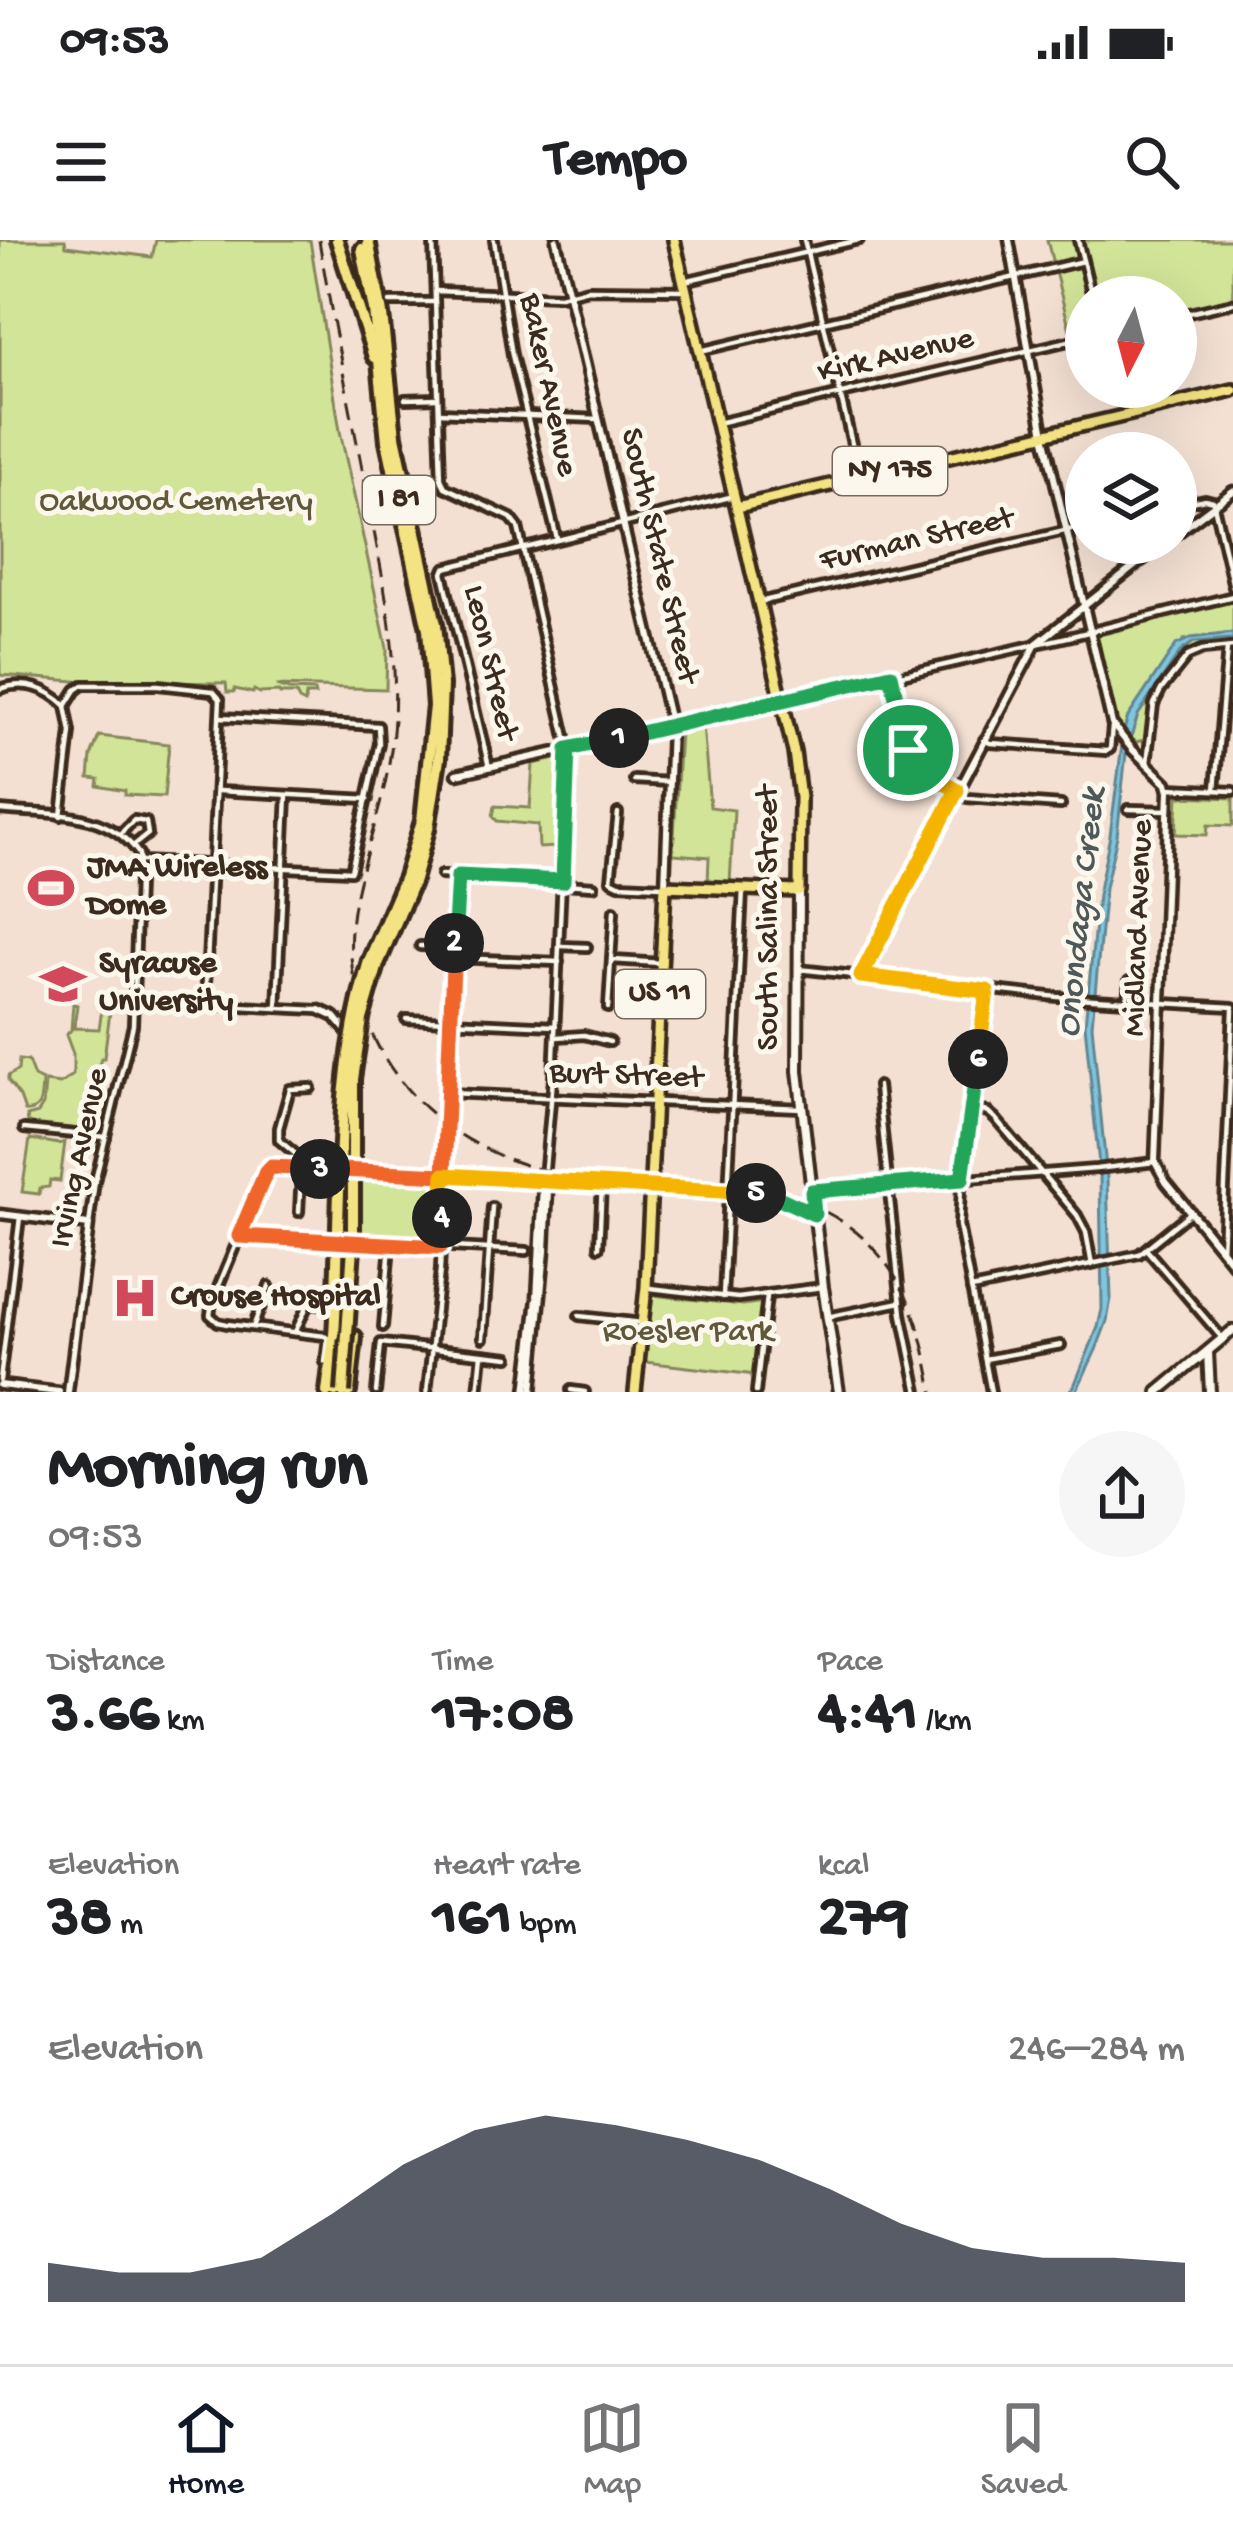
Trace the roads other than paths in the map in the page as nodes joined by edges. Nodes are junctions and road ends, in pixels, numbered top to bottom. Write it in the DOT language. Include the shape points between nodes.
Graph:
graph roads {
  1 [pos="337,240"];
  2 [pos="364,240"];
  3 [pos="433,240"];
  4 [pos="494,240"];
  5 [pos="556,240"];
  6 [pos="674,240"];
  7 [pos="804,240"];
  8 [pos="859,240"];
  9 [pos="1009,240"];
  10 [pos="1078,240"];
  11 [pos="807,252"];
  12 [pos="1083,262"];
  13 [pos="1087,276"];
  14 [pos="1015,277"];
  15 [pos="685,285"];
  16 [pos="434,291"];
  17 [pos="502,293"];
  18 [pos="568,293"];
  19 [pos="390,302"];
  20 [pos="435,302"];
  21 [pos="1233,303"];
  22 [pos="1197,311"];
  23 [pos="824,322"];
  24 [pos="1065,342"];
  25 [pos="1027,350"];
  26 [pos="700,351"];
  27 [pos="380,372"];
  28 [pos="1233,390"];
  29 [pos="840,394"];
  30 [pos="405,398"];
  31 [pos="438,398"];
  32 [pos="439,412"];
  33 [pos="526,415"];
  34 [pos="598,419"];
  35 [pos="717,423"];
  36 [pos="1044,435"];
  37 [pos="860,478"];
  38 [pos="1233,490"];
  39 [pos="1197,501"];
  40 [pos="736,502"];
  41 [pos="1214,505"];
  42 [pos="1197,518"];
  43 [pos="623,524"];
  44 [pos="1065,526"];
  45 [pos="1065,530"];
  46 [pos="556,539"];
  47 [pos="522,548"];
  48 [pos="1074,564"];
  49 [pos="1136,564"];
  50 [pos="1233,587"];
  51 [pos="1233,596"];
  52 [pos="759,602"];
  53 [pos="1084,604"];
  54 [pos="1090,632"];
  55 [pos="1036,644"];
  56 [pos="1230,648"];
  57 [pos="891,675"];
  58 [pos="0,689"];
  59 [pos="782,702"];
  60 [pos="67,706"];
  61 [pos="220,717"];
  62 [pos="1112,724"];
  63 [pos="671,727"];
  64 [pos="984,740"];
  65 [pos="568,749"];
  66 [pos="908,750"];
  67 [pos="887,755"];
  68 [pos="435,759"];
  69 [pos="1147,763"];
  70 [pos="489,767"];
  71 [pos="457,774"];
  72 [pos="634,780"];
  73 [pos="670,782"];
  74 [pos="1168,788"];
  75 [pos="957,790"];
  76 [pos="1215,790"];
  77 [pos="215,791"];
  78 [pos="1233,791"];
  79 [pos="287,795"];
  80 [pos="368,799"];
  81 [pos="1061,805"];
  82 [pos="1128,809"];
  83 [pos="0,810"];
  84 [pos="1169,810"];
  85 [pos="618,813"];
  86 [pos="62,816"];
  87 [pos="120,834"];
  88 [pos="134,846"];
  89 [pos="140,861"];
  90 [pos="211,864"];
  91 [pos="284,868"];
  92 [pos="441,875"];
  93 [pos="458,876"];
  94 [pos="563,882"];
  95 [pos="594,886"];
  96 [pos="665,886"];
  97 [pos="743,888"];
  98 [pos="799,891"];
  99 [pos="614,911"];
  100 [pos="420,946"];
  101 [pos="560,946"];
  102 [pos="454,947"];
  103 [pos="587,947"];
  104 [pos="454,958"];
  105 [pos="613,960"];
  106 [pos="374,962"];
  107 [pos="559,962"];
  108 [pos="662,963"];
  109 [pos="798,969"];
  110 [pos="861,976"];
  111 [pos="1129,981"];
  112 [pos="987,991"];
  113 [pos="134,1000"];
  114 [pos="146,1001"];
  115 [pos="1127,1001"];
  116 [pos="1162,1003"];
  117 [pos="277,1008"];
  118 [pos="608,1008"];
  119 [pos="1233,1008"];
  120 [pos="320,1010"];
  121 [pos="406,1019"];
  122 [pos="451,1022"];
  123 [pos="556,1026"];
  124 [pos="556,1037"];
  125 [pos="610,1042"];
  126 [pos="878,1086"];
  127 [pos="311,1088"];
  128 [pos="448,1094"];
  129 [pos="550,1098"];
  130 [pos="655,1102"];
  131 [pos="732,1106"];
  132 [pos="802,1108"];
  133 [pos="972,1108"];
  134 [pos="342,1114"];
  135 [pos="24,1129"];
  136 [pos="106,1137"];
  137 [pos="1155,1162"];
  138 [pos="300,1168"];
  139 [pos="347,1170"];
  140 [pos="1041,1173"];
  141 [pos="444,1175"];
  142 [pos="962,1179"];
  143 [pos="544,1180"];
  144 [pos="602,1183"];
  145 [pos="651,1185"];
  146 [pos="889,1185"];
  147 [pos="352,1186"];
  148 [pos="728,1190"];
  149 [pos="812,1191"];
  150 [pos="492,1208"];
  151 [pos="299,1212"];
  152 [pos="1191,1212"];
  153 [pos="0,1214"];
  154 [pos="814,1214"];
  155 [pos="20,1216"];
  156 [pos="89,1225"];
  157 [pos="239,1236"];
  158 [pos="350,1242"];
  159 [pos="390,1244"];
  160 [pos="440,1247"];
  161 [pos="599,1247"];
  162 [pos="491,1249"];
  163 [pos="1146,1249"];
  164 [pos="527,1251"];
  165 [pos="1222,1251"];
  166 [pos="1095,1264"];
  167 [pos="1233,1264"];
  168 [pos="269,1286"];
  169 [pos="646,1287"];
  170 [pos="823,1287"];
  171 [pos="971,1288"];
  172 [pos="766,1294"];
  173 [pos="722,1297"];
  174 [pos="0,1303"];
  175 [pos="901,1303"];
  176 [pos="9,1304"];
  177 [pos="322,1305"];
  178 [pos="579,1316"];
  179 [pos="827,1317"];
  180 [pos="642,1322"];
  181 [pos="253,1327"];
  182 [pos="383,1327"];
  183 [pos="1233,1330"];
  184 [pos="295,1332"];
  185 [pos="483,1338"];
  186 [pos="1222,1339"];
  187 [pos="1061,1345"];
  188 [pos="432,1349"];
  189 [pos="1208,1351"];
  190 [pos="482,1354"];
  191 [pos="508,1357"];
  192 [pos="985,1359"];
  193 [pos="0,1383"];
  194 [pos="571,1390"];
  195 [pos="64,1392"];
  196 [pos="336,1392"];
  197 [pos="376,1392"];
  198 [pos="427,1392"];
  199 [pos="478,1392"];
  200 [pos="529,1392"];
  201 [pos="584,1392"];
  202 [pos="635,1392"];
  203 [pos="756,1392"];
  204 [pos="838,1392"];
  205 [pos="918,1392"];
  206 [pos="991,1392"];
  207 [pos="1157,1392"];
  208 [pos="1210,1392"];
  1 -- 27 [label="highway"];
  2 -- 27 [label="highway, I 81"];
  2 -- 68 [label="highway, I 81" via="436,624 442,685"];
  3 -- 16 [label="street"];
  4 -- 17 [label="street, Baker Avenue"];
  5 -- 18 [label="street, South State Street"];
  6 -- 15 [label="main road, South Salina Street"];
  7 -- 11 [label="street"];
  8 -- 11 [label="street"];
  9 -- 14 [label="street, Midland Avenue"];
  10 -- 12 [label="street"];
  11 -- 15 [label="street"];
  11 -- 23 [label="street"];
  12 -- 13 [label="street"];
  12 -- 14 [label="street"];
  14 -- 23 [label="street"];
  14 -- 25 [label="street, Midland Avenue"];
  15 -- 18 [label="street"];
  15 -- 26 [label="main road, South Salina Street"];
  16 -- 17 [label="street"];
  16 -- 20 [label="street"];
  17 -- 18 [label="street"];
  17 -- 33 [label="street, Baker Avenue"];
  18 -- 34 [label="street, South State Street"];
  19 -- 20 [label="street"];
  20 -- 31 [label="street"];
  21 -- 22 [label="street"];
  23 -- 26 [label="street"];
  23 -- 29 [label="street"];
  24 -- 25 [label="street, Kirk Avenue"];
  25 -- 29 [label="street, Kirk Avenue"];
  25 -- 36 [label="street, Midland Avenue"];
  26 -- 35 [label="main road, South Salina Street"];
  27 -- 68 [label="highway, I 81" via="428,629"];
  28 -- 36 [label="main road, NY 175"];
  29 -- 35 [label="street, Kirk Avenue"];
  29 -- 37 [label="street"];
  30 -- 31 [label="street"];
  31 -- 32 [label="street"];
  32 -- 33 [label="street"];
  32 -- 47 [label="street" via="443,485 514,520"];
  33 -- 34 [label="street"];
  33 -- 46 [label="street, Baker Avenue"];
  34 -- 43 [label="street, South State Street"];
  35 -- 40 [label="main road, South Salina Street"];
  36 -- 37 [label="main road, NY 175"];
  36 -- 44 [label="street, Midland Avenue"];
  37 -- 40 [label="main road, NY 175"];
  38 -- 41 [label="street"];
  39 -- 41 [label="street"];
  40 -- 43 [label="street"];
  40 -- 52 [label="main road, South Salina Street"];
  41 -- 42 [label="street"];
  41 -- 50 [label="street"];
  43 -- 46 [label="street"];
  43 -- 63 [label="street, South State Street"];
  45 -- 52 [label="street, Furman Street"];
  46 -- 47 [label="street"];
  47 -- 65 [label="street"];
  47 -- 70 [label="street, Leon Street" via="444,569"];
  48 -- 53 [label="street, Midland Avenue"];
  49 -- 53 [label="street"];
  51 -- 54 [label="street"];
  52 -- 59 [label="main road, South Salina Street"];
  53 -- 54 [label="street, Midland Avenue"];
  53 -- 55 [label="street"];
  54 -- 55 [label="street"];
  54 -- 62 [label="street, Midland Avenue"];
  55 -- 57 [label="street"];
  55 -- 64 [label="street"];
  56 -- 69 [label="street" via="1184,660 1155,701"];
  56 -- 76 [label="street"];
  57 -- 59 [label="street"];
  57 -- 66 [label="street"];
  58 -- 60 [label="street" via="46,690"];
  59 -- 63 [label="street"];
  59 -- 98 [label="main road, South Salina Street" via="799,782"];
  60 -- 61 [label="street" via="83,685 158,685 213,691"];
  60 -- 86 [label="street"];
  61 -- 77 [label="street"];
  61 -- 80 [label="street" via="378,726"];
  62 -- 64 [label="street" via="1107,751"];
  62 -- 69 [label="street, Midland Avenue"];
  63 -- 65 [label="street"];
  63 -- 73 [label="street, South State Street"];
  64 -- 75 [label="street"];
  65 -- 70 [label="street"];
  65 -- 94 [label="street"];
  66 -- 67 [label="street"];
  66 -- 75 [label="street" via="916,766"];
  68 -- 106 [label="highway, I 81" via="430,800"];
  69 -- 74 [label="street, Midland Avenue"];
  70 -- 71 [label="street"];
  72 -- 73 [label="street"];
  73 -- 96 [label="street, South State Street"];
  74 -- 76 [label="street"];
  74 -- 84 [label="street, Midland Avenue"];
  75 -- 81 [label="street" via="968,798"];
  75 -- 110 [label="street"];
  76 -- 78 [label="street"];
  77 -- 79 [label="street"];
  77 -- 90 [label="street"];
  79 -- 80 [label="street"];
  79 -- 91 [label="street"];
  80 -- 91 [label="street" via="351,871"];
  82 -- 84 [label="street"];
  83 -- 86 [label="street"];
  84 -- 116 [label="street, Midland Avenue"];
  85 -- 96 [label="street" via="611,880"];
  86 -- 87 [label="street"];
  87 -- 88 [label="street"];
  87 -- 88 [label="street" via="134,820 146,822 148,834"];
  88 -- 89 [label="street"];
  89 -- 90 [label="street"];
  89 -- 113 [label="street, Irving Avenue"];
  90 -- 91 [label="street"];
  90 -- 117 [label="street" via="202,1004"];
  91 -- 117 [label="street"];
  92 -- 93 [label="street"];
  93 -- 94 [label="street"];
  93 -- 102 [label="street"];
  94 -- 95 [label="street"];
  94 -- 101 [label="street"];
  96 -- 97 [label="main road"];
  96 -- 108 [label="main road, South State Street / US 11"];
  97 -- 98 [label="main road"];
  97 -- 131 [label="street"];
  98 -- 109 [label="main road, South Salina Street"];
  99 -- 105 [label="street"];
  100 -- 102 [label="street"];
  101 -- 103 [label="street"];
  101 -- 107 [label="street"];
  102 -- 104 [label="street"];
  104 -- 107 [label="street"];
  104 -- 122 [label="street"];
  105 -- 108 [label="street"];
  105 -- 118 [label="street"];
  106 -- 134 [label="highway, I 81, bridge" via="348,1047"];
  106 -- 147 [label="highway, I 81, bridge" via="353,1079"];
  107 -- 123 [label="street"];
  108 -- 130 [label="main road, South State Street / US 11"];
  109 -- 110 [label="street"];
  109 -- 132 [label="main road, South Salina Street"];
  110 -- 112 [label="street"];
  111 -- 115 [label="street"];
  112 -- 115 [label="street"];
  112 -- 133 [label="street"];
  113 -- 114 [label="street"];
  113 -- 136 [label="street, Irving Avenue"];
  115 -- 116 [label="street"];
  116 -- 119 [label="street"];
  116 -- 137 [label="street, Midland Avenue"];
  117 -- 120 [label="street"];
  119 -- 165 [label="street"];
  120 -- 139 [label="street" via="335,1017 351,1043"];
  121 -- 122 [label="street"];
  122 -- 123 [label="street"];
  122 -- 128 [label="street"];
  123 -- 124 [label="street"];
  124 -- 125 [label="street"];
  124 -- 129 [label="street"];
  126 -- 146 [label="street"];
  127 -- 138 [label="street" via="290,1089 278,1137"];
  128 -- 129 [label="street, Burt Street"];
  128 -- 141 [label="street"];
  129 -- 130 [label="street, Burt Street"];
  129 -- 143 [label="street"];
  130 -- 131 [label="street, Burt Street"];
  130 -- 145 [label="main road, South State Street / US 11"];
  131 -- 132 [label="street, Burt Street"];
  131 -- 148 [label="street"];
  132 -- 149 [label="main road, South Salina Street"];
  133 -- 140 [label="street" via="991,1114"];
  133 -- 142 [label="street"];
  134 -- 196 [label="highway, bridge"];
  134 -- 196 [label="highway, I 81, bridge" via="346,1279"];
  135 -- 136 [label="street"];
  136 -- 156 [label="street, Irving Avenue"];
  137 -- 140 [label="street"];
  137 -- 152 [label="street"];
  138 -- 139 [label="street"];
  138 -- 151 [label="street"];
  138 -- 157 [label="street" via="266,1172"];
  139 -- 141 [label="street"];
  139 -- 158 [label="street"];
  140 -- 142 [label="street"];
  140 -- 166 [label="street" via="1082,1223"];
  141 -- 143 [label="street"];
  141 -- 160 [label="street"];
  142 -- 146 [label="street"];
  142 -- 171 [label="street" via="959,1225"];
  143 -- 144 [label="street"];
  143 -- 200 [label="street"];
  144 -- 145 [label="street"];
  144 -- 161 [label="street"];
  145 -- 148 [label="street"];
  145 -- 169 [label="main road, South State Street / US 11"];
  146 -- 149 [label="street"];
  146 -- 175 [label="street"];
  147 -- 196 [label="highway, I 81, bridge"];
  147 -- 196 [label="highway, bridge" via="355,1337"];
  148 -- 154 [label="street" via="779,1198"];
  148 -- 173 [label="street"];
  149 -- 154 [label="main road, South Salina Street"];
  150 -- 162 [label="street"];
  152 -- 163 [label="street"];
  152 -- 165 [label="street"];
  153 -- 155 [label="street"];
  154 -- 170 [label="main road, South Salina Street"];
  155 -- 156 [label="street"];
  155 -- 176 [label="street"];
  156 -- 195 [label="street, Irving Avenue"];
  157 -- 158 [label="street"];
  157 -- 181 [label="street" via="210,1309 212,1318"];
  158 -- 159 [label="street"];
  158 -- 196 [label="street"];
  159 -- 160 [label="street"];
  159 -- 182 [label="street"];
  160 -- 162 [label="street"];
  160 -- 188 [label="street"];
  162 -- 164 [label="street"];
  162 -- 185 [label="street"];
  163 -- 166 [label="street"];
  163 -- 186 [label="street"];
  165 -- 167 [label="street"];
  166 -- 171 [label="street"];
  168 -- 181 [label="street"];
  169 -- 173 [label="street"];
  169 -- 180 [label="main road, South State Street / US 11"];
  170 -- 172 [label="street"];
  170 -- 179 [label="main road, South Salina Street"];
  171 -- 192 [label="street"];
  172 -- 173 [label="street"];
  172 -- 203 [label="street"];
  174 -- 176 [label="street"];
  175 -- 179 [label="street"];
  175 -- 205 [label="street"];
  176 -- 193 [label="street"];
  177 -- 184 [label="street" via="308,1304"];
  178 -- 180 [label="street"];
  179 -- 204 [label="main road, South Salina Street"];
  180 -- 202 [label="main road, South State Street / US 11"];
  181 -- 184 [label="street"];
  183 -- 186 [label="main road"];
  184 -- 196 [label="street" via="328,1340"];
  186 -- 189 [label="main road"];
  187 -- 192 [label="street"];
  188 -- 190 [label="street"];
  188 -- 197 [label="street" via="381,1342"];
  188 -- 198 [label="street"];
  189 -- 207 [label="main road"];
  189 -- 208 [label="main road"];
  190 -- 191 [label="street"];
  190 -- 199 [label="street"];
  192 -- 206 [label="street"];
  193 -- 195 [label="street"];
  194 -- 201 [label="street"];
}
